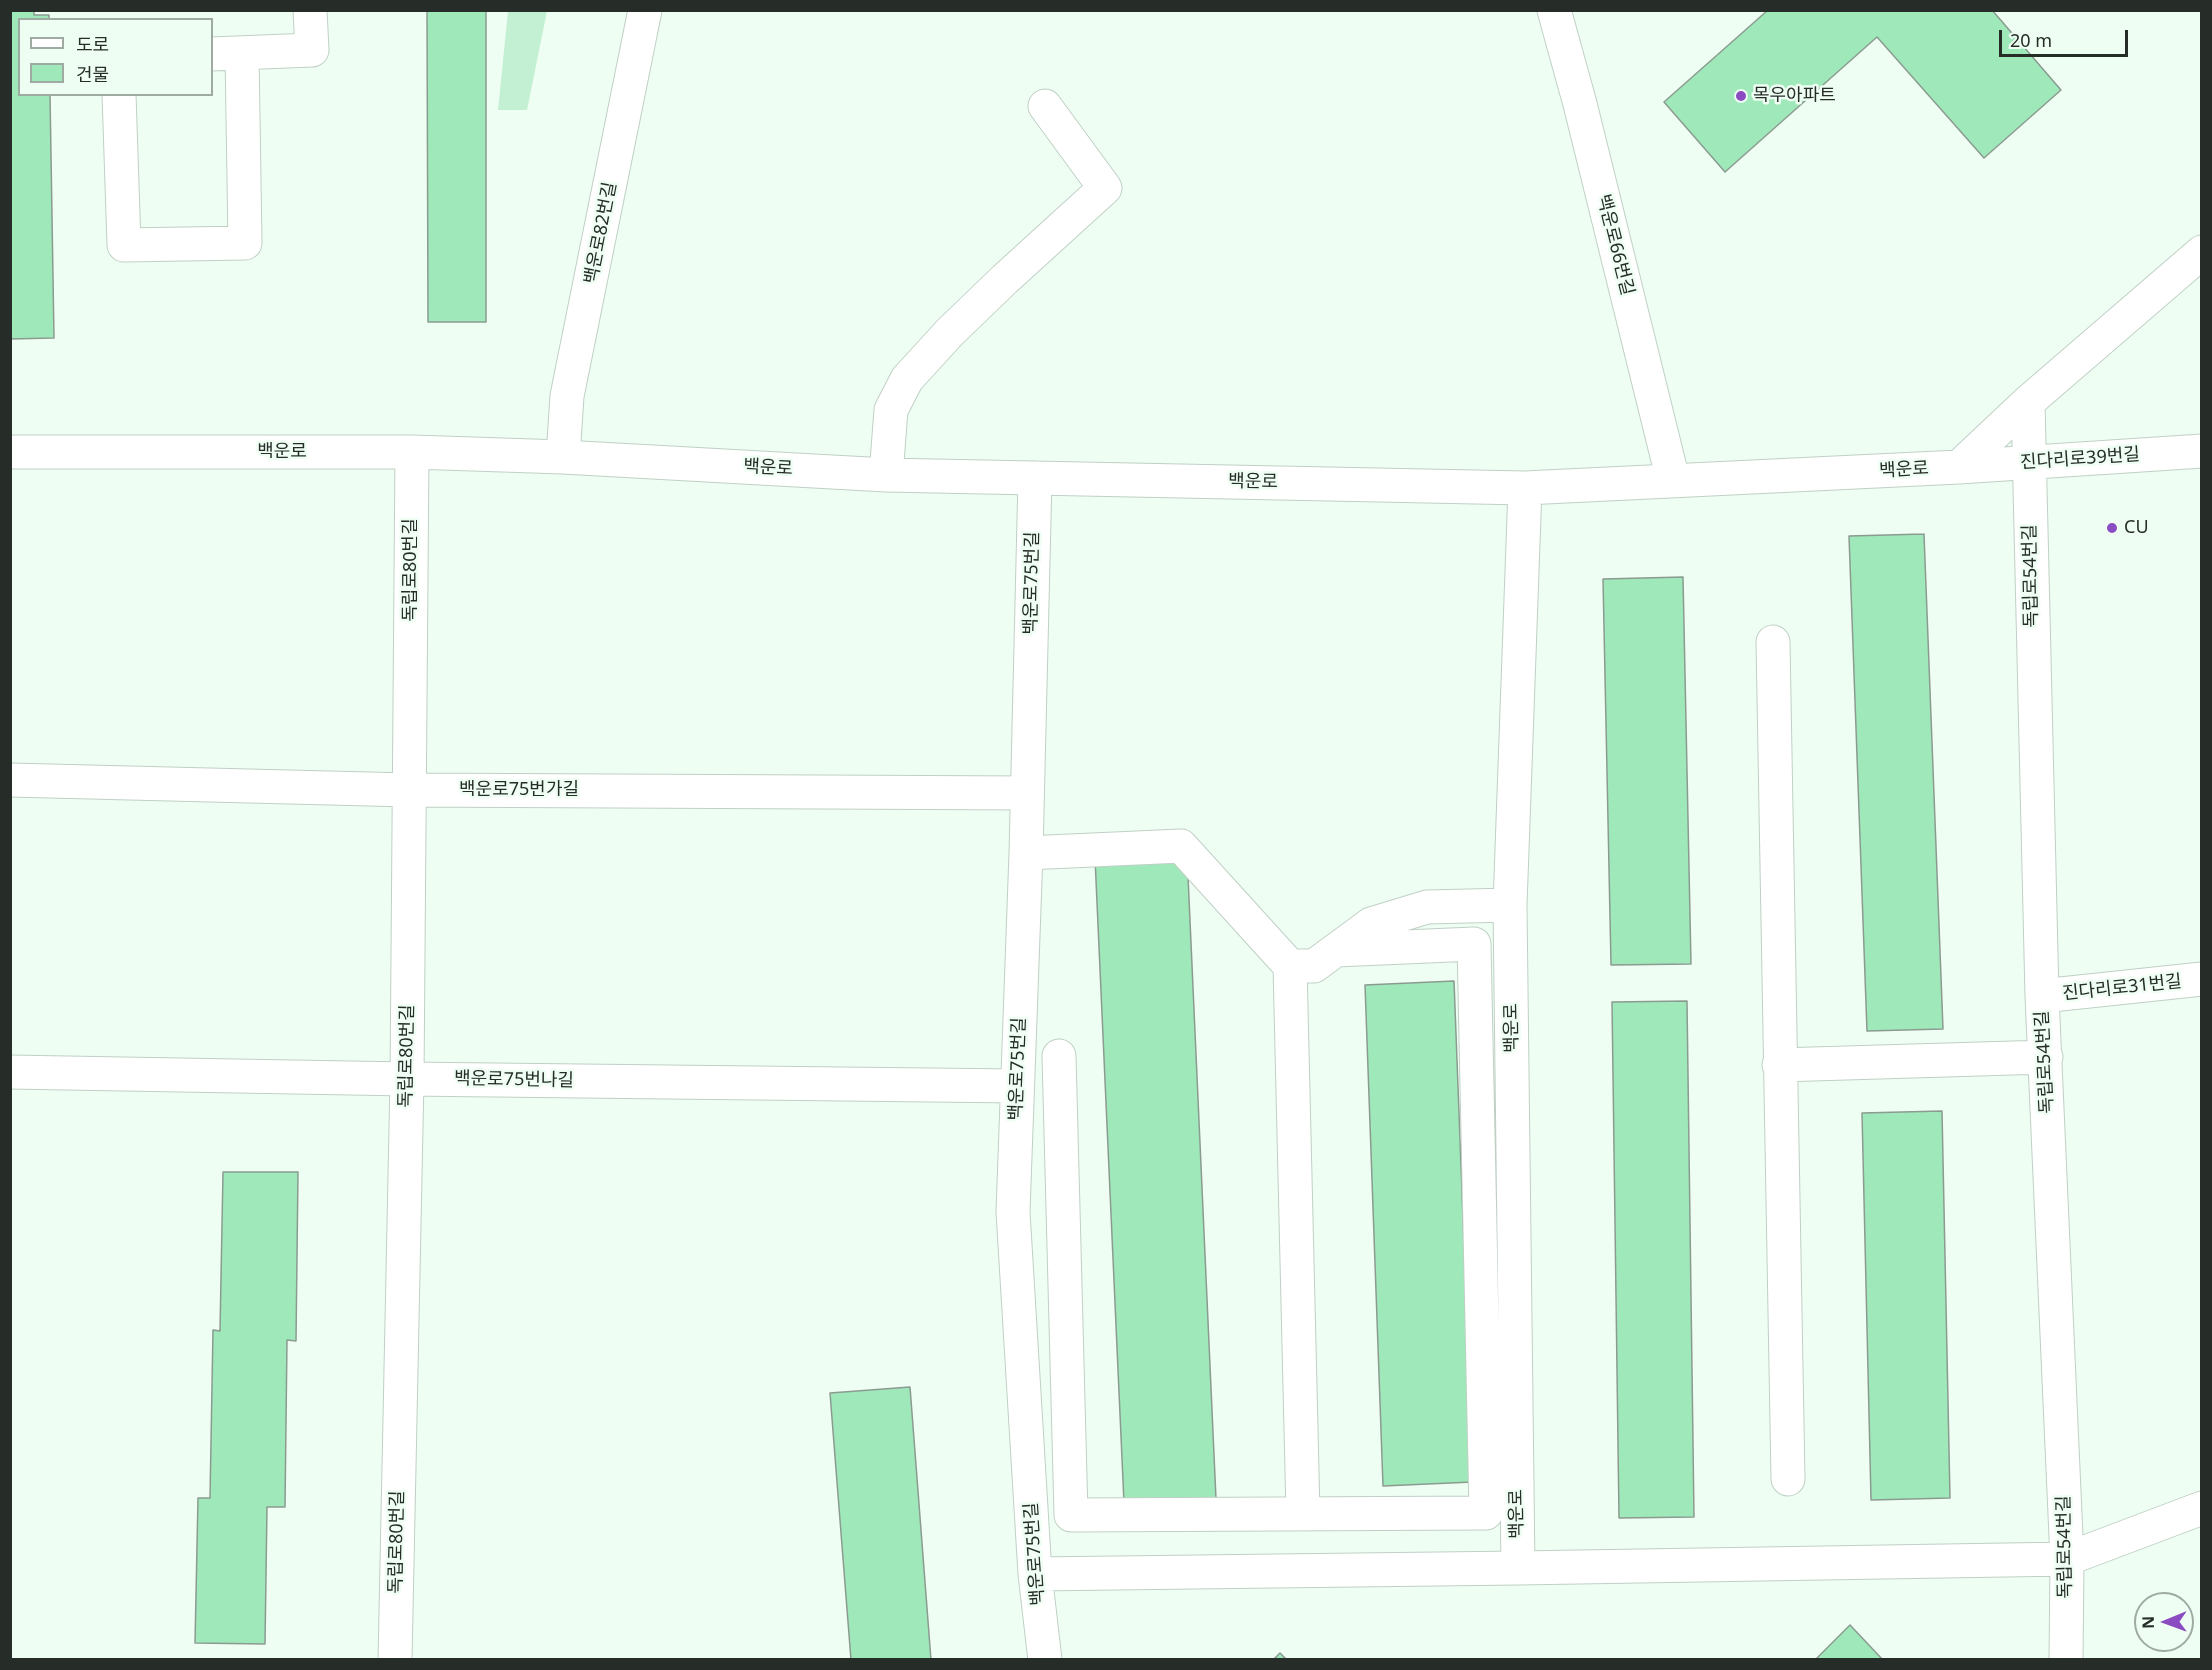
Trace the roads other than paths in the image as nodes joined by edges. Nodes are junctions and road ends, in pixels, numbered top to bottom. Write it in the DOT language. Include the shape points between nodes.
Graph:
graph roads {
  1 [pos="310,10"];
  2 [pos="645,10"];
  3 [pos="1554,10"];
  4 [pos="227,53"];
  5 [pos="119,96"];
  6 [pos="1045,105"];
  7 [pos="2202,252"];
  8 [pos="2028,402"];
  9 [pos="2202,451"];
  10 [pos="10,452"];
  11 [pos="412,452"];
  12 [pos="563,457"];
  13 [pos="2028,464"];
  14 [pos="1959,467"];
  15 [pos="886,475"];
  16 [pos="1035,478"];
  17 [pos="1672,480"];
  18 [pos="1525,488"];
  19 [pos="1773,642"];
  20 [pos="10,780"];
  21 [pos="409,790"];
  22 [pos="1027,793"];
  23 [pos="1026,853"];
  24 [pos="1510,905"];
  25 [pos="1336,950"];
  26 [pos="1290,966"];
  27 [pos="2202,979"];
  28 [pos="2042,996"];
  29 [pos="1059,1056"];
  30 [pos="2046,1056"];
  31 [pos="1779,1065"];
  32 [pos="10,1072"];
  33 [pos="407,1079"];
  34 [pos="1017,1086"];
  35 [pos="1788,1479"];
  36 [pos="2202,1508"];
  37 [pos="1303,1513"];
  38 [pos="2067,1559"];
  39 [pos="1518,1568"];
  40 [pos="1035,1574"];
  41 [pos="395,1659"];
  42 [pos="1045,1659"];
  43 [pos="2066,1659"];
  1 -- 4 [label="street" via="312,50"];
  2 -- 12 [label="street, 백운로82번길" via="567,396"];
  3 -- 17 [label="street, 백운로66번길"];
  4 -- 5 [label="street" via="244,243 124,245"];
  6 -- 15 [label="street" via="1105,188 1005,279 907,379 891,410"];
  7 -- 8 [label="street"];
  8 -- 13 [label="street, 독립로54번길"];
  8 -- 14 [label="street"];
  9 -- 13 [label="street, 진다리로39번길"];
  10 -- 11 [label="street, 백운로"];
  11 -- 12 [label="street, 백운로"];
  11 -- 21 [label="street, 독립로80번길"];
  12 -- 15 [label="street, 백운로"];
  13 -- 14 [label="street, 진다리로39번길"];
  13 -- 28 [label="street, 독립로54번길"];
  14 -- 17 [label="street, 백운로"];
  15 -- 16 [label="street, 백운로"];
  16 -- 18 [label="street, 백운로"];
  16 -- 22 [label="street, 백운로75번길"];
  17 -- 18 [label="street, 백운로"];
  18 -- 24 [label="street, 백운로"];
  19 -- 31 [label="street"];
  20 -- 21 [label="street, 백운로75번가길"];
  21 -- 22 [label="street, 백운로75번가길"];
  21 -- 33 [label="street, 독립로80번길"];
  22 -- 23 [label="street, 백운로75번길"];
  23 -- 26 [label="street" via="1181,846"];
  23 -- 34 [label="street, 백운로75번길"];
  24 -- 25 [label="street" via="1426,907 1371,924"];
  24 -- 39 [label="street, 백운로"];
  25 -- 26 [label="street" via="1314,966"];
  25 -- 37 [label="street" via="1474,944 1486,1513"];
  26 -- 37 [label="street"];
  27 -- 28 [label="street, 진다리로31번길"];
  28 -- 30 [label="street, 독립로54번길"];
  29 -- 37 [label="street" via="1071,1515"];
  30 -- 31 [label="street"];
  30 -- 38 [label="street, 독립로54번길"];
  31 -- 35 [label="street"];
  32 -- 33 [label="street, 백운로75번나길"];
  33 -- 34 [label="street, 백운로75번나길"];
  33 -- 41 [label="street, 독립로80번길"];
  34 -- 40 [label="street, 백운로75번길" via="1012,1212"];
  36 -- 38 [label="street"];
  38 -- 39 [label="street"];
  38 -- 43 [label="street, 독립로54번길"];
  39 -- 40 [label="street"];
  40 -- 42 [label="street, 백운로75번길"];
}
